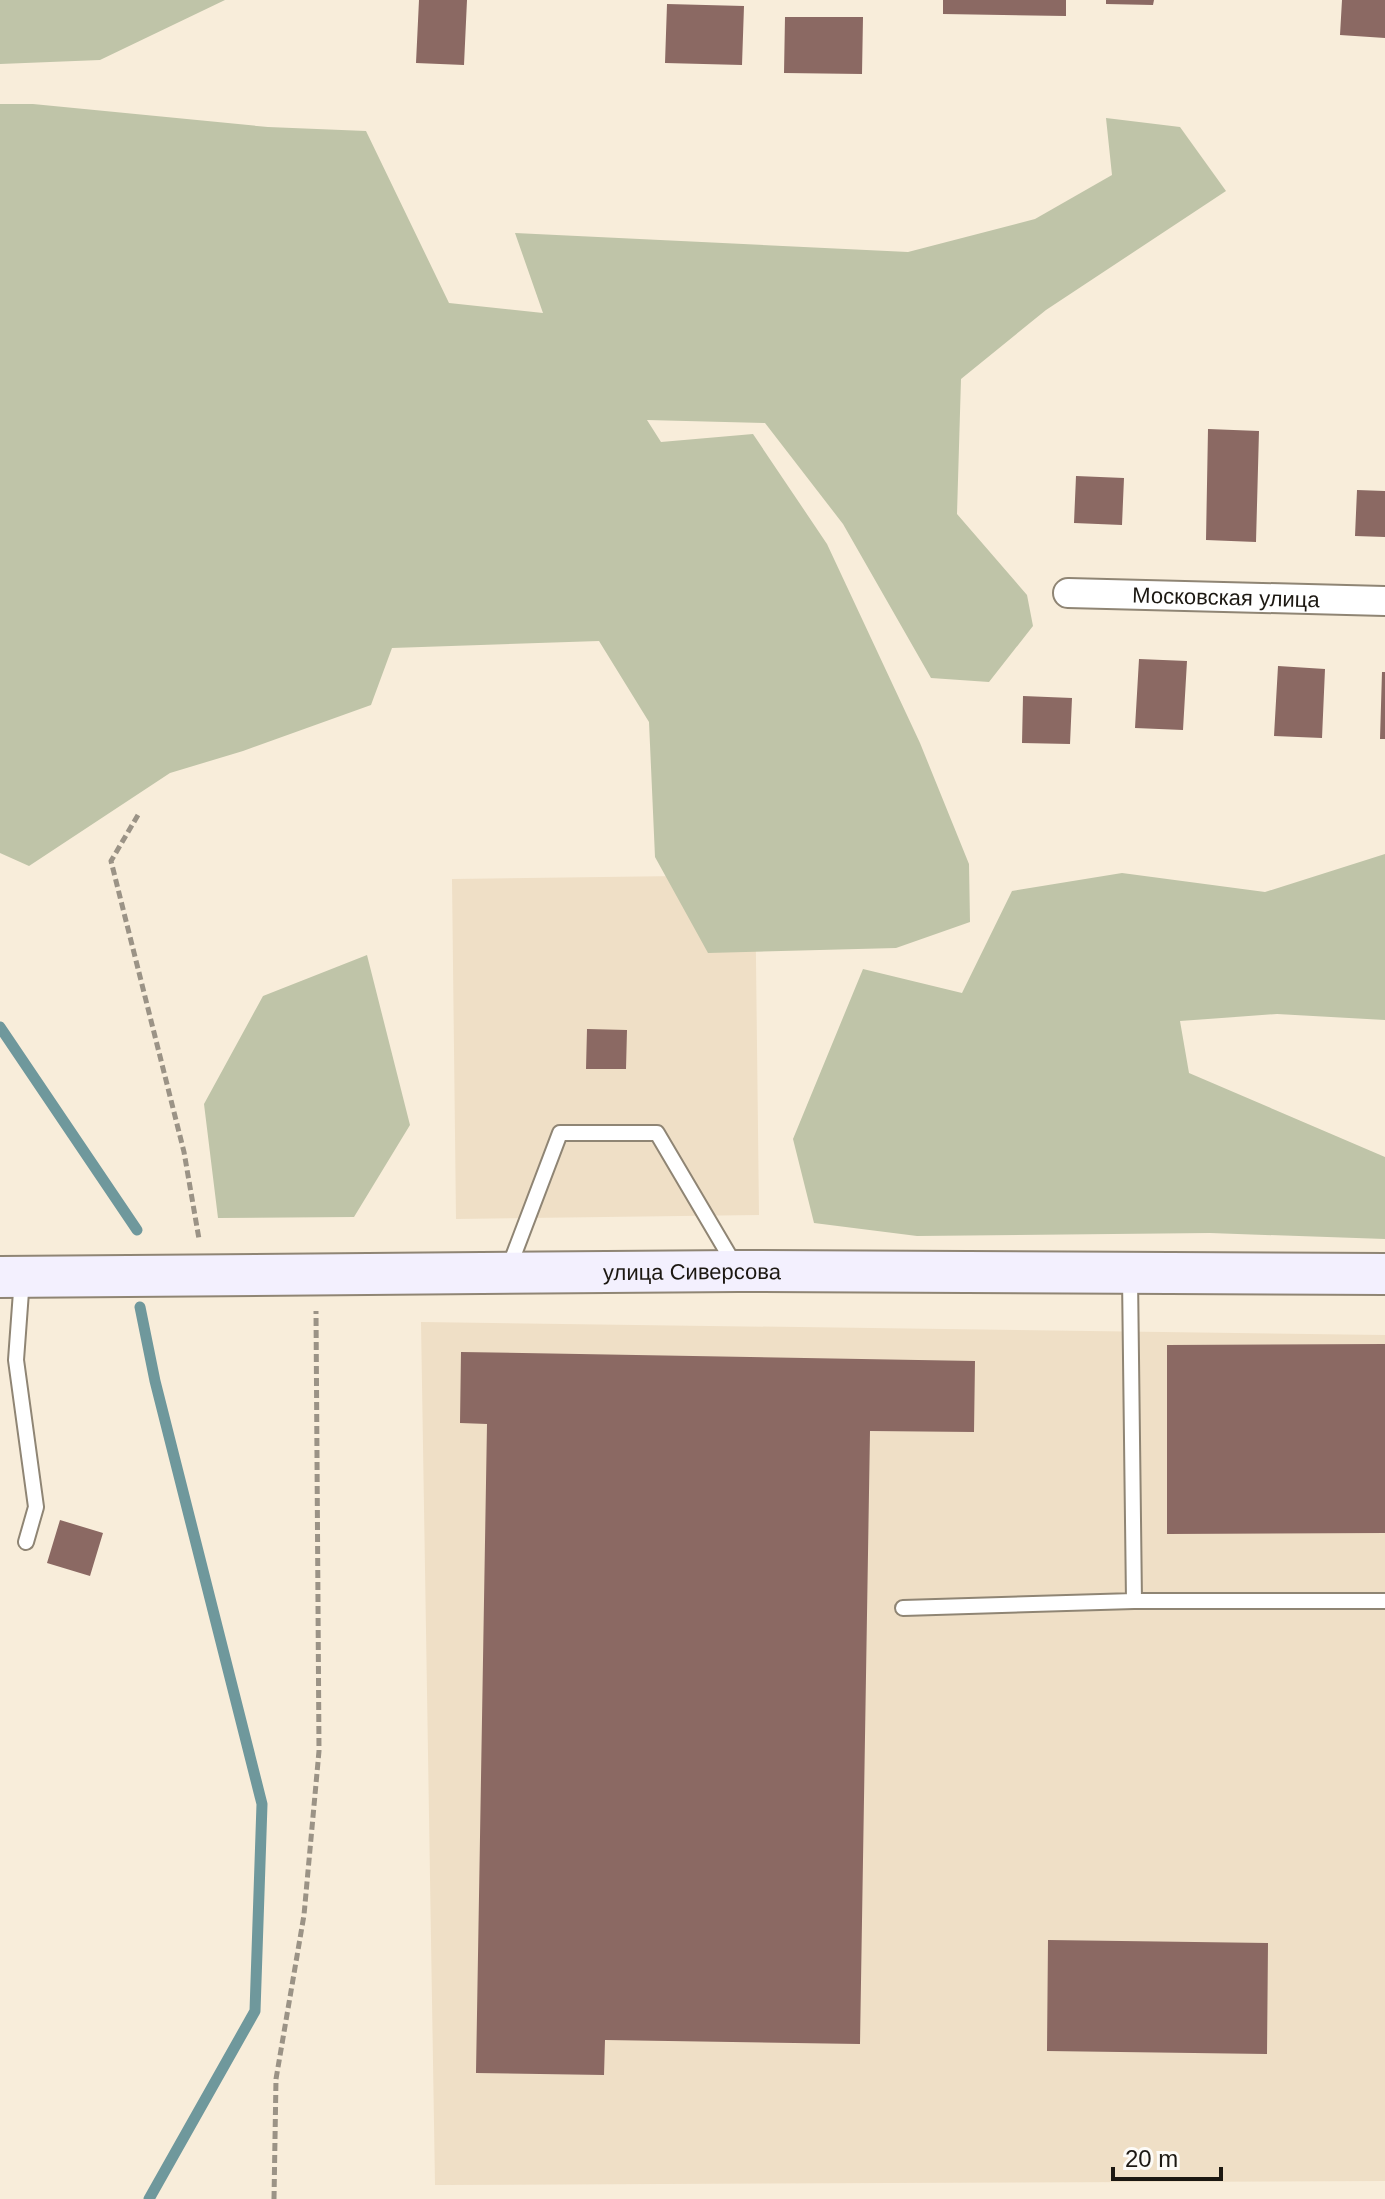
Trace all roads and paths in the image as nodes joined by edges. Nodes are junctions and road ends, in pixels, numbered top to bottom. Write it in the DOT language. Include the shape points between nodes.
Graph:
graph roads {
  1 [pos="1068,593"];
  2 [pos="1385,601"];
  3 [pos="138,815"];
  4 [pos="738,1271"];
  5 [pos="1130,1272"];
  6 [pos="507,1273"];
  7 [pos="316,1274"];
  8 [pos="1385,1274"];
  9 [pos="205,1275"];
  10 [pos="11,1277"];
  11 [pos="26,1542"];
  12 [pos="1134,1601"];
  13 [pos="1385,1601"];
  14 [pos="903,1608"];
  15 [pos="274,2199"];
  1 -- 2 [label="street, Московская улица"];
  3 -- 9 [label="path" via="111,861 184,1152"];
  4 -- 5 [label="street, улица Сиверсова"];
  4 -- 6 [label="street, улица Сиверсова"];
  4 -- 6 [label="lane" via="657,1133 560,1133"];
  5 -- 8 [label="street, улица Сиверсова"];
  5 -- 12 [label="lane"];
  6 -- 7 [label="street, улица Сиверсова"];
  7 -- 9 [label="street, улица Сиверсова"];
  7 -- 15 [label="path" via="319,1751 304,1915 276,2079"];
  9 -- 10 [label="street, улица Сиверсова"];
  10 -- 11 [label="lane" via="36,1507"];
  12 -- 13 [label="lane"];
  12 -- 14 [label="lane"];
}
